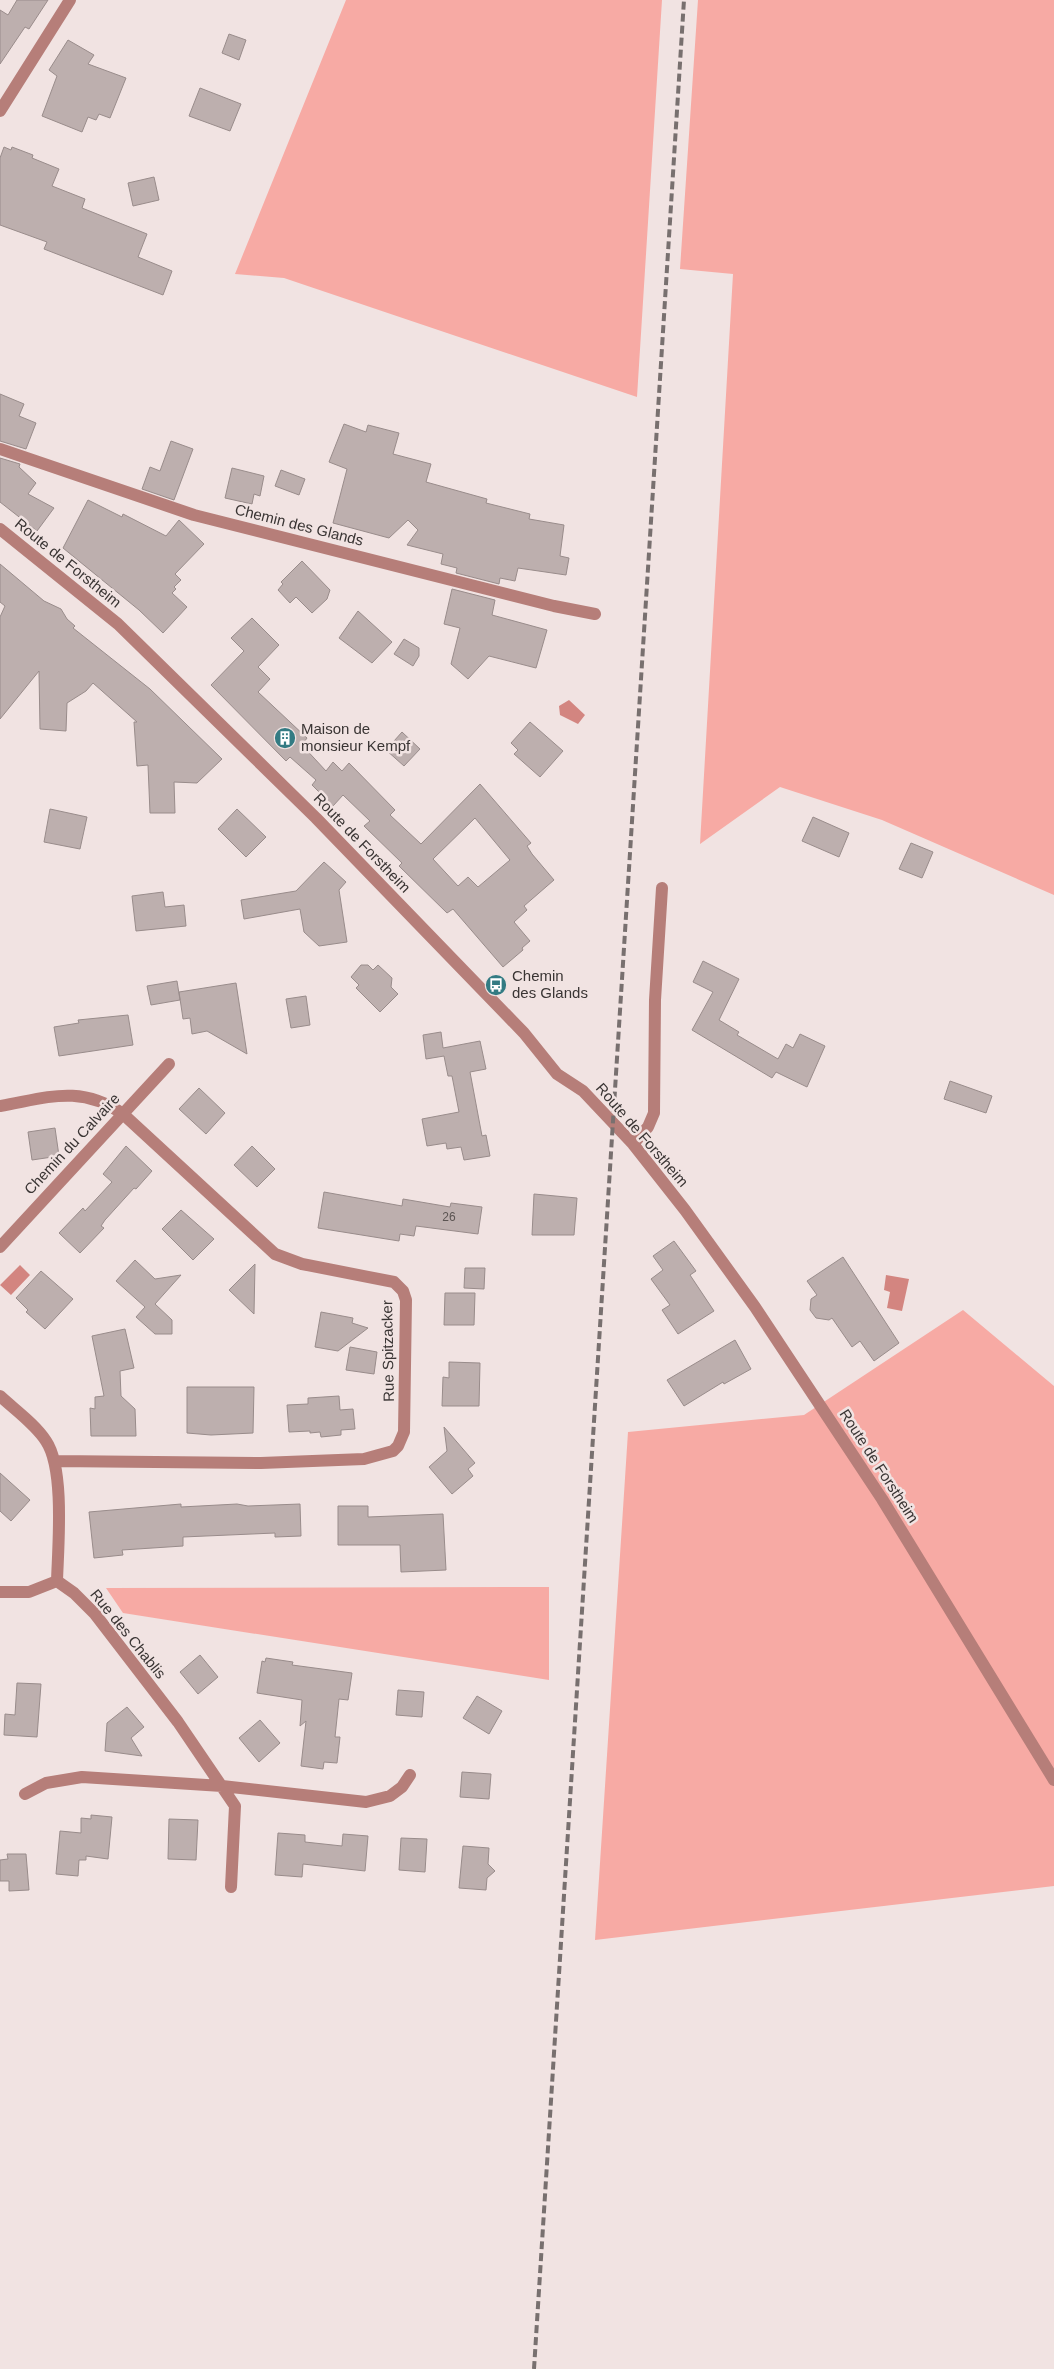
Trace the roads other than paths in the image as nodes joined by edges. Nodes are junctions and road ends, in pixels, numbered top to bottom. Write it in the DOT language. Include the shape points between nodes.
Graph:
graph roads {
  1 [pos="70,0"];
  2 [pos="0,111"];
  3 [pos="0,449"];
  4 [pos="0,529"];
  5 [pos="595,614"];
  6 [pos="662,888"];
  7 [pos="169,1064"];
  8 [pos="0,1106"];
  9 [pos="123,1114"];
  10 [pos="633,1144"];
  11 [pos="0,1247"];
  12 [pos="0,1396"];
  13 [pos="54,1460"];
  14 [pos="57,1581"];
  15 [pos="0,1592"];
  16 [pos="410,1774"];
  17 [pos="1054,1780"];
  18 [pos="222,1786"];
  19 [pos="25,1794"];
  20 [pos="231,1886"];
  1 -- 2 [label="street"];
  3 -- 5 [label="street, Chemin des Glands" via="194,515"];
  4 -- 10 [label="street, Route de Forstheim" via="125,631 322,825 520,1029 557,1074 583,1091"];
  6 -- 10 [label="street" via="655,1000 654,1113 648,1127"];
  7 -- 9 [label="street, Chemin du Calvaire"];
  8 -- 9 [label="street, Rue Spitzacker" via="77,1095 100,1100"];
  9 -- 11 [label="street, Chemin du Calvaire"];
  9 -- 13 [label="street, Rue Spitzacker" via="275,1254 302,1264 387,1280 399,1286 407,1309 404,1432 393,1451 364,1459 261,1463"];
  10 -- 17 [label="street, Route de Forstheim" via="686,1210 755,1307 871,1482"];
  12 -- 13 [label="street" via="42,1435"];
  13 -- 14 [label="street" via="58,1519"];
  14 -- 15 [label="street" via="28,1592"];
  14 -- 18 [label="street, Rue des Chablis" via="95,1614 178,1722"];
  16 -- 18 [label="street" via="402,1787 390,1796 366,1802"];
  18 -- 19 [label="street" via="82,1777 46,1783"];
  18 -- 20 [label="street, Rue des Chablis" via="235,1806"];
}
